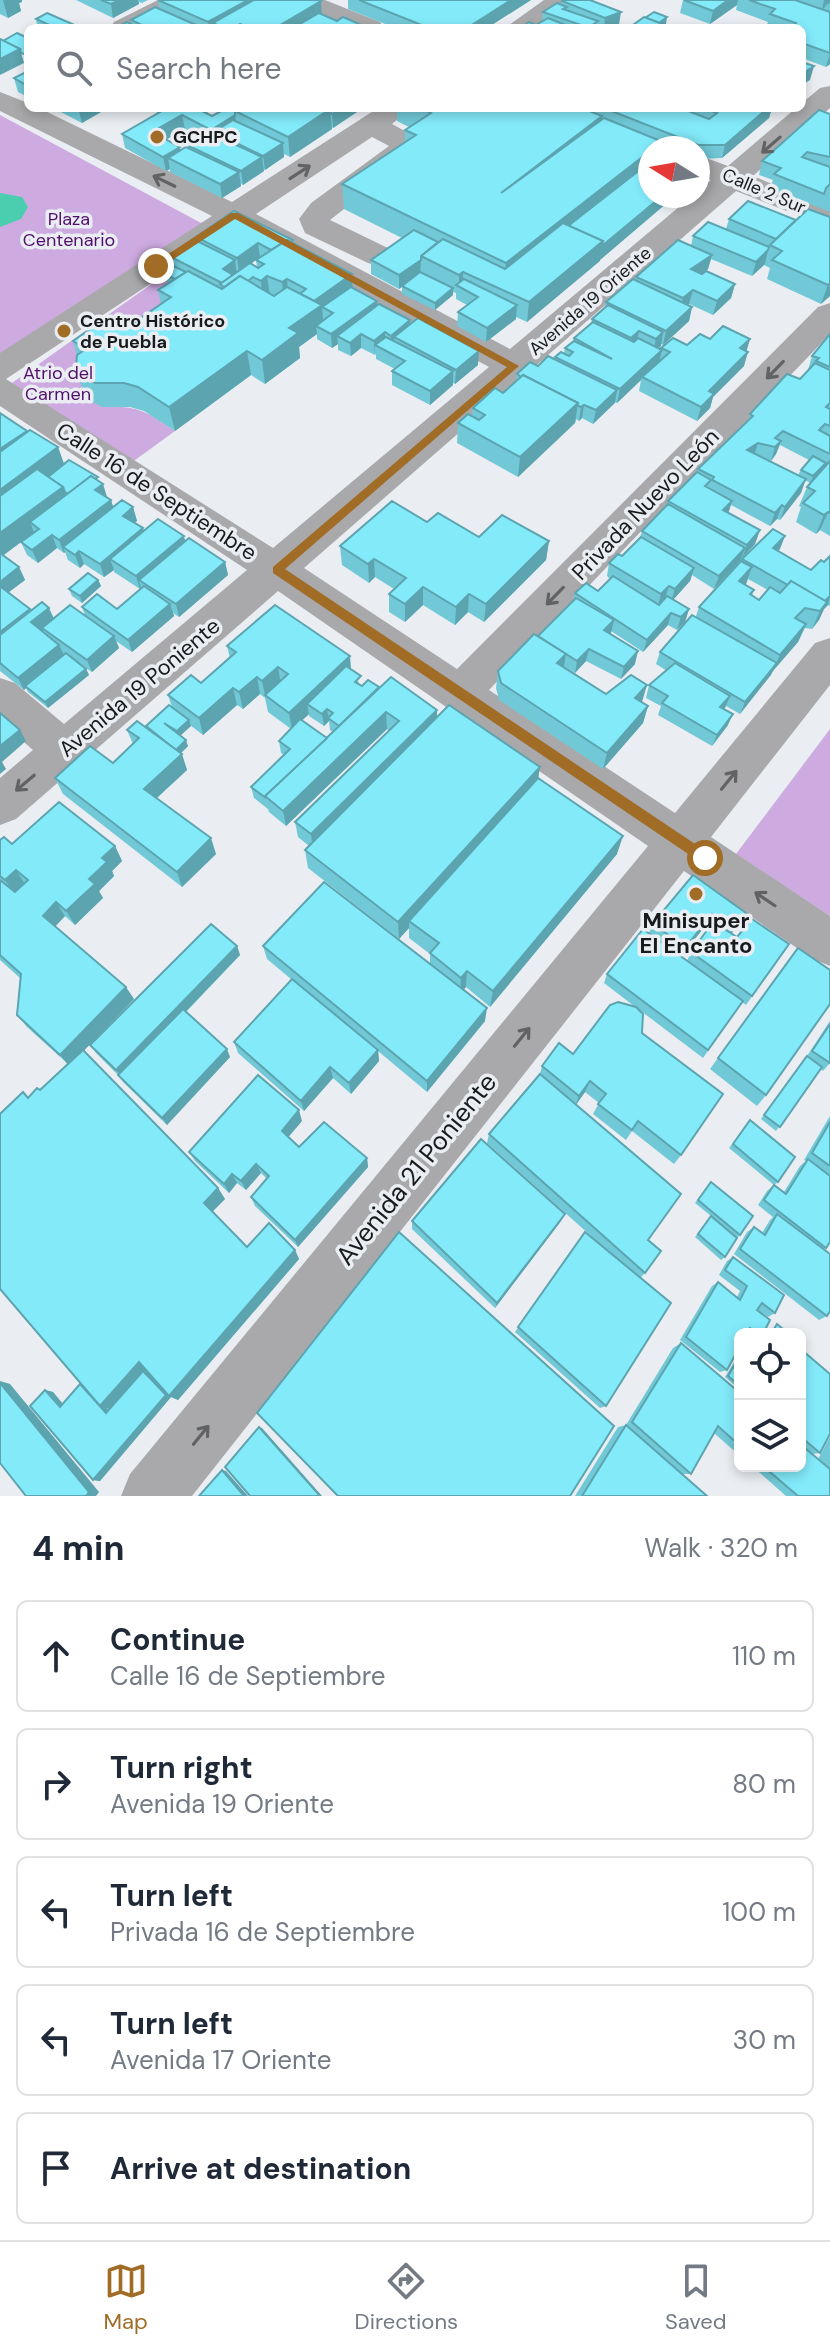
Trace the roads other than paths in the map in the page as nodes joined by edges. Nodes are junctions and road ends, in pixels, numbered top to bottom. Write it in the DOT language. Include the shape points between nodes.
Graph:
graph roads {
  1 [pos="178,0"];
  2 [pos="303,0"];
  3 [pos="561,0"];
  4 [pos="131,24"];
  5 [pos="361,24"];
  6 [pos="524,24"];
  7 [pos="5,92"];
  8 [pos="830,94"];
  9 [pos="24,102"];
  10 [pos="42,112"];
  11 [pos="391,112"];
  12 [pos="371,125"];
  13 [pos="710,169"];
  14 [pos="733,178"];
  15 [pos="234,215"];
  16 [pos="830,219"];
  17 [pos="379,256"];
  18 [pos="830,314"];
  19 [pos="514,366"];
  20 [pos="0,369"];
  21 [pos="0,389"];
  22 [pos="277,570"];
  23 [pos="824,672"];
  24 [pos="460,693"];
  25 [pos="0,695"];
  26 [pos="64,751"];
  27 [pos="0,805"];
  28 [pos="680,841"];
  29 [pos="830,943"];
  30 [pos="152,1496"];
  1 -- 4 [label="street"];
  2 -- 5 [label="street"];
  3 -- 6 [label="street"];
  9 -- 7 [label="street, one-way"];
  8 -- 14 [label="street, Avenida 19 Oriente, one-way"];
  15 -- 10 [label="street, one-way"];
  11 -- 12 [label="street"];
  15 -- 12 [label="street, one-way"];
  12 -- 17 [label="street" via="404,142 404,148 314,219 316,226"];
  13 -- 14 [label="street, Calle 2 Sur"];
  14 -- 16 [label="street, Calle 2 Sur"];
  14 -- 19 [label="street, Avenida 19 Oriente"];
  15 -- 19 [label="street"];
  15 -- 20 [label="street"];
  18 -- 24 [label="street, Privada Nuevo León, one-way"];
  19 -- 22 [label="street, Avenida 19 Oriente"];
  21 -- 22 [label="street, Calle 16 de Septiembre"];
  22 -- 24 [label="street, Calle 16 de Septiembre"];
  22 -- 26 [label="street, Avenida 19 Poniente"];
  28 -- 23 [label="street, Avenida 21 Poniente, one-way"];
  24 -- 28 [label="street, Calle 16 de Septiembre"];
  25 -- 26 [label="street"];
  26 -- 27 [label="street, Avenida 19 Poniente, one-way"];
  29 -- 28 [label="street, Calle 16 de Septiembre, one-way"];
  30 -- 28 [label="street, Avenida 21 Poniente, one-way"];
}
